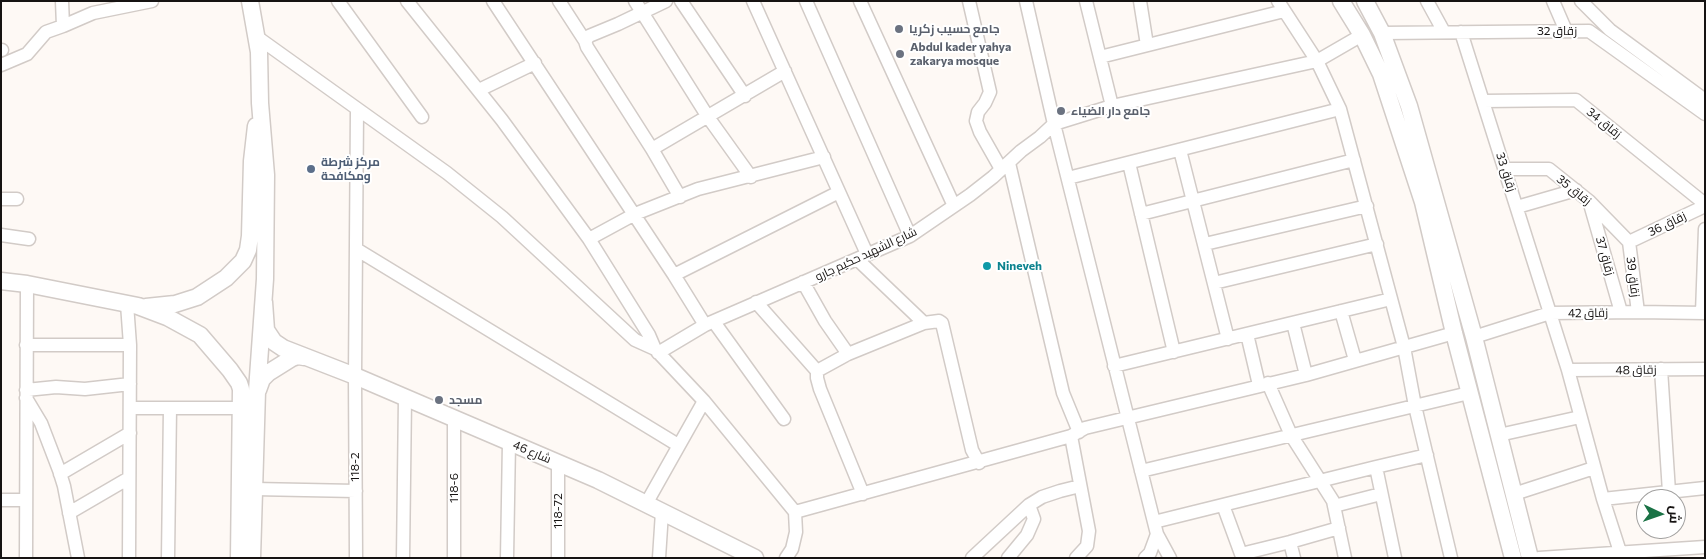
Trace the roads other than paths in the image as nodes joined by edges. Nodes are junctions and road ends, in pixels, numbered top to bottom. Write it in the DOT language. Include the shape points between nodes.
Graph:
graph roads {
  1 [pos="62,1"];
  2 [pos="152,1"];
  3 [pos="250,1"];
  4 [pos="338,1"];
  5 [pos="407,1"];
  6 [pos="493,1"];
  7 [pos="559,1"];
  8 [pos="635,1"];
  9 [pos="666,1"];
  10 [pos="680,1"];
  11 [pos="753,1"];
  12 [pos="806,1"];
  13 [pos="860,1"];
  14 [pos="970,1"];
  15 [pos="1026,1"];
  16 [pos="1086,1"];
  17 [pos="1140,1"];
  18 [pos="1342,1"];
  19 [pos="1365,1"];
  20 [pos="1427,1"];
  21 [pos="1553,1"];
  22 [pos="1581,1"];
  23 [pos="1281,6"];
  24 [pos="643,13"];
  25 [pos="63,26"];
  26 [pos="1610,30"];
  27 [pos="1566,31"];
  28 [pos="1590,31"];
  29 [pos="1444,32"];
  30 [pos="1461,32"];
  31 [pos="1382,33"];
  32 [pos="1362,36"];
  33 [pos="257,37"];
  34 [pos="585,41"];
  35 [pos="1147,45"];
  36 [pos="1100,57"];
  37 [pos="1316,62"];
  38 [pos="536,63"];
  39 [pos="1,65"];
  40 [pos="785,71"];
  41 [pos="479,90"];
  42 [pos="744,96"];
  43 [pos="1705,100"];
  44 [pos="1483,101"];
  45 [pos="260,103"];
  46 [pos="1112,106"];
  47 [pos="1340,109"];
  48 [pos="357,110"];
  49 [pos="1705,114"];
  50 [pos="422,116"];
  51 [pos="708,117"];
  52 [pos="1054,124"];
  53 [pos="652,149"];
  54 [pos="1180,150"];
  55 [pos="824,157"];
  56 [pos="1354,160"];
  57 [pos="1129,163"];
  58 [pos="1005,166"];
  59 [pos="1505,169"];
  60 [pos="751,177"];
  61 [pos="1068,178"];
  62 [pos="1576,190"];
  63 [pos="839,192"];
  64 [pos="680,196"];
  65 [pos="1,199"];
  66 [pos="17,199"];
  67 [pos="1194,200"];
  68 [pos="1589,201"];
  69 [pos="954,206"];
  70 [pos="1367,206"];
  71 [pos="1704,206"];
  72 [pos="1517,207"];
  73 [pos="635,214"];
  74 [pos="1141,214"];
  75 [pos="1705,227"];
  76 [pos="1,235"];
  77 [pos="910,236"];
  78 [pos="29,239"];
  79 [pos="589,239"];
  80 [pos="1629,242"];
  81 [pos="1205,244"];
  82 [pos="1377,244"];
  83 [pos="356,249"];
  84 [pos="863,257"];
  85 [pos="674,275"];
  86 [pos="1,281"];
  87 [pos="803,282"];
  88 [pos="1214,283"];
  89 [pos="26,284"];
  90 [pos="1392,299"];
  91 [pos="264,302"];
  92 [pos="756,302"];
  93 [pos="133,305"];
  94 [pos="1341,311"];
  95 [pos="1621,312"];
  96 [pos="1638,312"];
  97 [pos="1703,313"];
  98 [pos="1550,314"];
  99 [pos="924,323"];
  100 [pos="1293,323"];
  101 [pos="709,324"];
  102 [pos="1247,334"];
  103 [pos="1454,334"];
  104 [pos="1474,337"];
  105 [pos="1228,339"];
  106 [pos="26,345"];
  107 [pos="130,345"];
  108 [pos="1404,347"];
  109 [pos="656,351"];
  110 [pos="1174,352"];
  111 [pos="848,354"];
  112 [pos="304,357"];
  113 [pos="1355,360"];
  114 [pos="1114,366"];
  115 [pos="1661,369"];
  116 [pos="1705,369"];
  117 [pos="1568,370"];
  118 [pos="817,371"];
  119 [pos="1306,375"];
  120 [pos="355,376"];
  121 [pos="130,384"];
  122 [pos="1264,384"];
  123 [pos="257,391"];
  124 [pos="1469,393"];
  125 [pos="26,394"];
  126 [pos="405,398"];
  127 [pos="704,401"];
  128 [pos="1415,406"];
  129 [pos="130,408"];
  130 [pos="170,408"];
  131 [pos="242,408"];
  132 [pos="1127,417"];
  133 [pos="1580,417"];
  134 [pos="454,419"];
  135 [pos="784,419"];
  136 [pos="130,433"];
  137 [pos="1075,434"];
  138 [pos="1290,435"];
  139 [pos="1499,435"];
  140 [pos="509,442"];
  141 [pos="678,445"];
  142 [pos="1427,455"];
  143 [pos="978,462"];
  144 [pos="558,463"];
  145 [pos="1376,467"];
  146 [pos="1594,468"];
  147 [pos="1141,471"];
  148 [pos="60,474"];
  149 [pos="130,478"];
  150 [pos="1319,481"];
  151 [pos="1080,486"];
  152 [pos="1705,488"];
  153 [pos="1669,489"];
  154 [pos="254,490"];
  155 [pos="1686,490"];
  156 [pos="356,491"];
  157 [pos="863,494"];
  158 [pos="1381,494"];
  159 [pos="1514,494"];
  160 [pos="1636,495"];
  161 [pos="1602,499"];
  162 [pos="1,500"];
  163 [pos="26,500"];
  164 [pos="646,504"];
  165 [pos="1029,505"];
  166 [pos="1223,505"];
  167 [pos="1334,506"];
  168 [pos="662,512"];
  169 [pos="795,512"];
  170 [pos="69,513"];
  171 [pos="1155,528"];
  172 [pos="1339,528"];
  173 [pos="1290,542"];
  174 [pos="1705,547"];
  175 [pos="1622,555"];
  176 [pos="1244,556"];
  177 [pos="26,558"];
  178 [pos="78,558"];
  179 [pos="129,558"];
  180 [pos="168,558"];
  181 [pos="239,558"];
  182 [pos="252,558"];
  183 [pos="356,558"];
  184 [pos="403,558"];
  185 [pos="454,558"];
  186 [pos="507,558"];
  187 [pos="558,558"];
  188 [pos="659,558"];
  189 [pos="755,558"];
  190 [pos="786,558"];
  191 [pos="972,558"];
  192 [pos="1008,558"];
  193 [pos="1076,558"];
  194 [pos="1145,558"];
  195 [pos="1170,558"];
  196 [pos="1294,558"];
  197 [pos="1345,558"];
  198 [pos="1395,558"];
  199 [pos="1451,558"];
  200 [pos="1513,558"];
  201 [pos="1530,558"];
  202 [pos="1539,558"];
  1 -- 25 [label="street"];
  2 -- 25 [label="street" via="93,13"];
  3 -- 33 [label="main road"];
  4 -- 50 [label="street"];
  5 -- 41 [label="street"];
  6 -- 38 [label="street"];
  7 -- 34 [label="street"];
  8 -- 24 [label="street"];
  9 -- 24 [label="street"];
  10 -- 42 [label="street"];
  11 -- 40 [label="street"];
  12 -- 77 [label="street"];
  13 -- 69 [label="street"];
  14 -- 58 [label="street" via="990,92 976,121 980,132"];
  15 -- 52 [label="street"];
  16 -- 36 [label="street"];
  17 -- 35 [label="street"];
  18 -- 32 [label="main road"];
  19 -- 31 [label="main road"];
  20 -- 29 [label="street"];
  21 -- 27 [label="street"];
  22 -- 26 [label="street"];
  23 -- 35 [label="street"];
  23 -- 37 [label="street"];
  24 -- 34 [label="street" via="589,36"];
  24 -- 51 [label="street"];
  25 -- 39 [label="street" via="46,32 27,54"];
  26 -- 28 [label="street"];
  26 -- 43 [label="street"];
  27 -- 28 [label="street, زقاق 32"];
  27 -- 30 [label="street, زقاق 32"];
  28 -- 49 [label="street, زقاق 32"];
  29 -- 30 [label="street, زقاق 32"];
  29 -- 31 [label="street, زقاق 32"];
  30 -- 44 [label="street, زقاق 33"];
  31 -- 104 [label="main road" via="1409,106"];
  32 -- 37 [label="street"];
  32 -- 103 [label="main road" via="1381,74 1422,202"];
  33 -- 45 [label="main road"];
  33 -- 48 [label="street"];
  34 -- 53 [label="street"];
  35 -- 36 [label="street"];
  36 -- 46 [label="street"];
  37 -- 46 [label="street"];
  37 -- 47 [label="street"];
  38 -- 41 [label="street"];
  38 -- 73 [label="street"];
  40 -- 42 [label="street"];
  40 -- 55 [label="street"];
  41 -- 79 [label="street"];
  42 -- 51 [label="street"];
  44 -- 59 [label="street, زقاق 33"];
  44 -- 71 [label="street, زقاق 34" via="1576,100"];
  45 -- 91 [label="main road" via="266,175"];
  45 -- 93 [label="main road" via="252,161 250,236 243,261 226,278 197,297 175,304"];
  46 -- 52 [label="street"];
  47 -- 54 [label="street"];
  47 -- 56 [label="street"];
  48 -- 83 [label="street, 118-2"];
  48 -- 109 [label="street" via="447,173 502,217 636,340"];
  51 -- 53 [label="street"];
  51 -- 60 [label="street"];
  52 -- 58 [label="street, شارع الشهيد حكيم جارو"];
  52 -- 61 [label="street"];
  53 -- 64 [label="street"];
  54 -- 57 [label="street"];
  54 -- 67 [label="street"];
  55 -- 60 [label="street"];
  55 -- 63 [label="street"];
  56 -- 67 [label="street"];
  56 -- 70 [label="street"];
  57 -- 61 [label="street"];
  57 -- 74 [label="street"];
  58 -- 69 [label="street, شارع الشهيد حكيم جارو"];
  58 -- 137 [label="street"];
  59 -- 62 [label="street, زقاق 35" via="1549,169"];
  59 -- 72 [label="street, زقاق 33"];
  60 -- 64 [label="street"];
  61 -- 114 [label="street"];
  62 -- 68 [label="street, زقاق 35"];
  62 -- 72 [label="street"];
  63 -- 84 [label="street"];
  63 -- 85 [label="street"];
  64 -- 73 [label="street"];
  65 -- 66 [label="street"];
  67 -- 74 [label="street"];
  67 -- 81 [label="street"];
  68 -- 80 [label="street, زقاق 35"];
  68 -- 95 [label="street, زقاق 37"];
  69 -- 77 [label="street, شارع الشهيد حكيم جارو"];
  70 -- 81 [label="street"];
  70 -- 82 [label="street"];
  71 -- 75 [label="street"];
  71 -- 80 [label="street, زقاق 36"];
  72 -- 98 [label="street, زقاق 33"];
  73 -- 79 [label="street"];
  73 -- 85 [label="street"];
  74 -- 110 [label="street"];
  75 -- 97 [label="street"];
  76 -- 78 [label="street"];
  77 -- 84 [label="street, شارع الشهيد حكيم جارو"];
  79 -- 109 [label="street"];
  80 -- 96 [label="street, زقاق 39"];
  81 -- 88 [label="street"];
  82 -- 88 [label="street"];
  82 -- 90 [label="street"];
  83 -- 120 [label="street, 118-2"];
  83 -- 141 [label="street"];
  84 -- 87 [label="street, شارع الشهيد حكيم جارو"];
  84 -- 99 [label="street"];
  85 -- 101 [label="street"];
  86 -- 89 [label="main road"];
  87 -- 92 [label="street, شارع الشهيد حكيم جارو"];
  87 -- 111 [label="street"];
  88 -- 105 [label="street"];
  89 -- 93 [label="main road"];
  89 -- 106 [label="street"];
  90 -- 94 [label="street"];
  90 -- 108 [label="street"];
  91 -- 112 [label="main road, شارع 46" via="266,330 274,342"];
  91 -- 123 [label="main road"];
  92 -- 101 [label="street, شارع الشهيد حكيم جارو"];
  92 -- 118 [label="street"];
  93 -- 107 [label="street"];
  93 -- 131 [label="main road" via="180,322 200,335 239,383"];
  94 -- 100 [label="street"];
  94 -- 113 [label="street"];
  95 -- 96 [label="street, زقاق 42"];
  95 -- 98 [label="street, زقاق 42"];
  96 -- 97 [label="street, زقاق 42"];
  98 -- 104 [label="street, زقاق 42"];
  98 -- 117 [label="street, زقاق 33"];
  99 -- 111 [label="street"];
  99 -- 143 [label="street" via="942,323 972,450"];
  100 -- 102 [label="street"];
  100 -- 119 [label="street"];
  101 -- 109 [label="street, شارع الشهيد حكيم جارو"];
  101 -- 135 [label="street"];
  102 -- 105 [label="street"];
  102 -- 122 [label="street"];
  103 -- 108 [label="street"];
  103 -- 124 [label="main road"];
  104 -- 139 [label="main road"];
  105 -- 110 [label="street"];
  106 -- 107 [label="street"];
  106 -- 125 [label="street"];
  107 -- 121 [label="street"];
  108 -- 113 [label="street"];
  108 -- 128 [label="street"];
  109 -- 127 [label="street"];
  110 -- 114 [label="street"];
  111 -- 118 [label="street"];
  112 -- 120 [label="main road, شارع 46"];
  112 -- 123 [label="main road" via="292,358 268,374"];
  113 -- 119 [label="street"];
  114 -- 132 [label="street"];
  115 -- 116 [label="street, زقاق 48"];
  115 -- 117 [label="street, زقاق 48"];
  115 -- 153 [label="street"];
  117 -- 133 [label="street, زقاق 33"];
  118 -- 157 [label="street" via="820,389"];
  119 -- 122 [label="street"];
  120 -- 126 [label="main road, شارع 46"];
  120 -- 156 [label="street, 118-2"];
  121 -- 125 [label="street" via="85,389 56,387"];
  121 -- 129 [label="street"];
  122 -- 132 [label="street"];
  122 -- 138 [label="street"];
  123 -- 154 [label="main road"];
  124 -- 128 [label="street"];
  124 -- 200 [label="main road"];
  125 -- 148 [label="street" via="41,422"];
  125 -- 163 [label="street"];
  126 -- 134 [label="main road, شارع 46"];
  126 -- 184 [label="street"];
  127 -- 141 [label="street"];
  127 -- 169 [label="street"];
  128 -- 138 [label="street"];
  128 -- 142 [label="street"];
  129 -- 130 [label="street"];
  129 -- 136 [label="street"];
  130 -- 131 [label="street"];
  130 -- 180 [label="street"];
  131 -- 181 [label="main road"];
  132 -- 137 [label="street" via="1085,428"];
  132 -- 147 [label="street"];
  133 -- 139 [label="street"];
  133 -- 146 [label="street, زقاق 33"];
  134 -- 140 [label="main road, شارع 46"];
  134 -- 185 [label="street, 118-6"];
  136 -- 148 [label="street"];
  136 -- 149 [label="street"];
  137 -- 143 [label="street"];
  137 -- 151 [label="street"];
  138 -- 147 [label="street"];
  138 -- 150 [label="street"];
  139 -- 159 [label="main road"];
  140 -- 144 [label="main road, شارع 46"];
  140 -- 186 [label="street"];
  141 -- 164 [label="street"];
  142 -- 145 [label="street"];
  142 -- 199 [label="street"];
  143 -- 157 [label="street"];
  144 -- 164 [label="main road, شارع 46"];
  144 -- 187 [label="street, 118-72"];
  145 -- 150 [label="street"];
  145 -- 158 [label="street"];
  146 -- 159 [label="street"];
  146 -- 161 [label="street, زقاق 33"];
  147 -- 171 [label="street"];
  148 -- 170 [label="street"];
  149 -- 170 [label="street"];
  149 -- 179 [label="street"];
  150 -- 166 [label="street"];
  150 -- 167 [label="street"];
  151 -- 165 [label="street" via="1051,494"];
  151 -- 193 [label="street" via="1089,531 1087,546"];
  152 -- 155 [label="street"];
  154 -- 156 [label="street"];
  154 -- 182 [label="main road"];
  156 -- 183 [label="street, 118-2"];
  157 -- 169 [label="street"];
  158 -- 167 [label="street"];
  158 -- 198 [label="street"];
  159 -- 201 [label="main road"];
  160 -- 161 [label="street"];
  161 -- 175 [label="street, زقاق 33"];
  162 -- 163 [label="street"];
  163 -- 177 [label="street"];
  164 -- 168 [label="main road, شارع 46"];
  165 -- 191 [label="street"];
  165 -- 192 [label="street" via="1034,519 1027,535"];
  166 -- 171 [label="street"];
  166 -- 176 [label="street"];
  167 -- 172 [label="street"];
  168 -- 188 [label="street"];
  168 -- 189 [label="main road, شارع 46"];
  169 -- 190 [label="street" via="796,532"];
  170 -- 178 [label="street"];
  171 -- 194 [label="street" via="1150,552"];
  171 -- 195 [label="street"];
  172 -- 173 [label="street"];
  172 -- 197 [label="street"];
  173 -- 176 [label="street"];
  173 -- 196 [label="street"];
  174 -- 175 [label="street"];
  175 -- 202 [label="street"];
}
